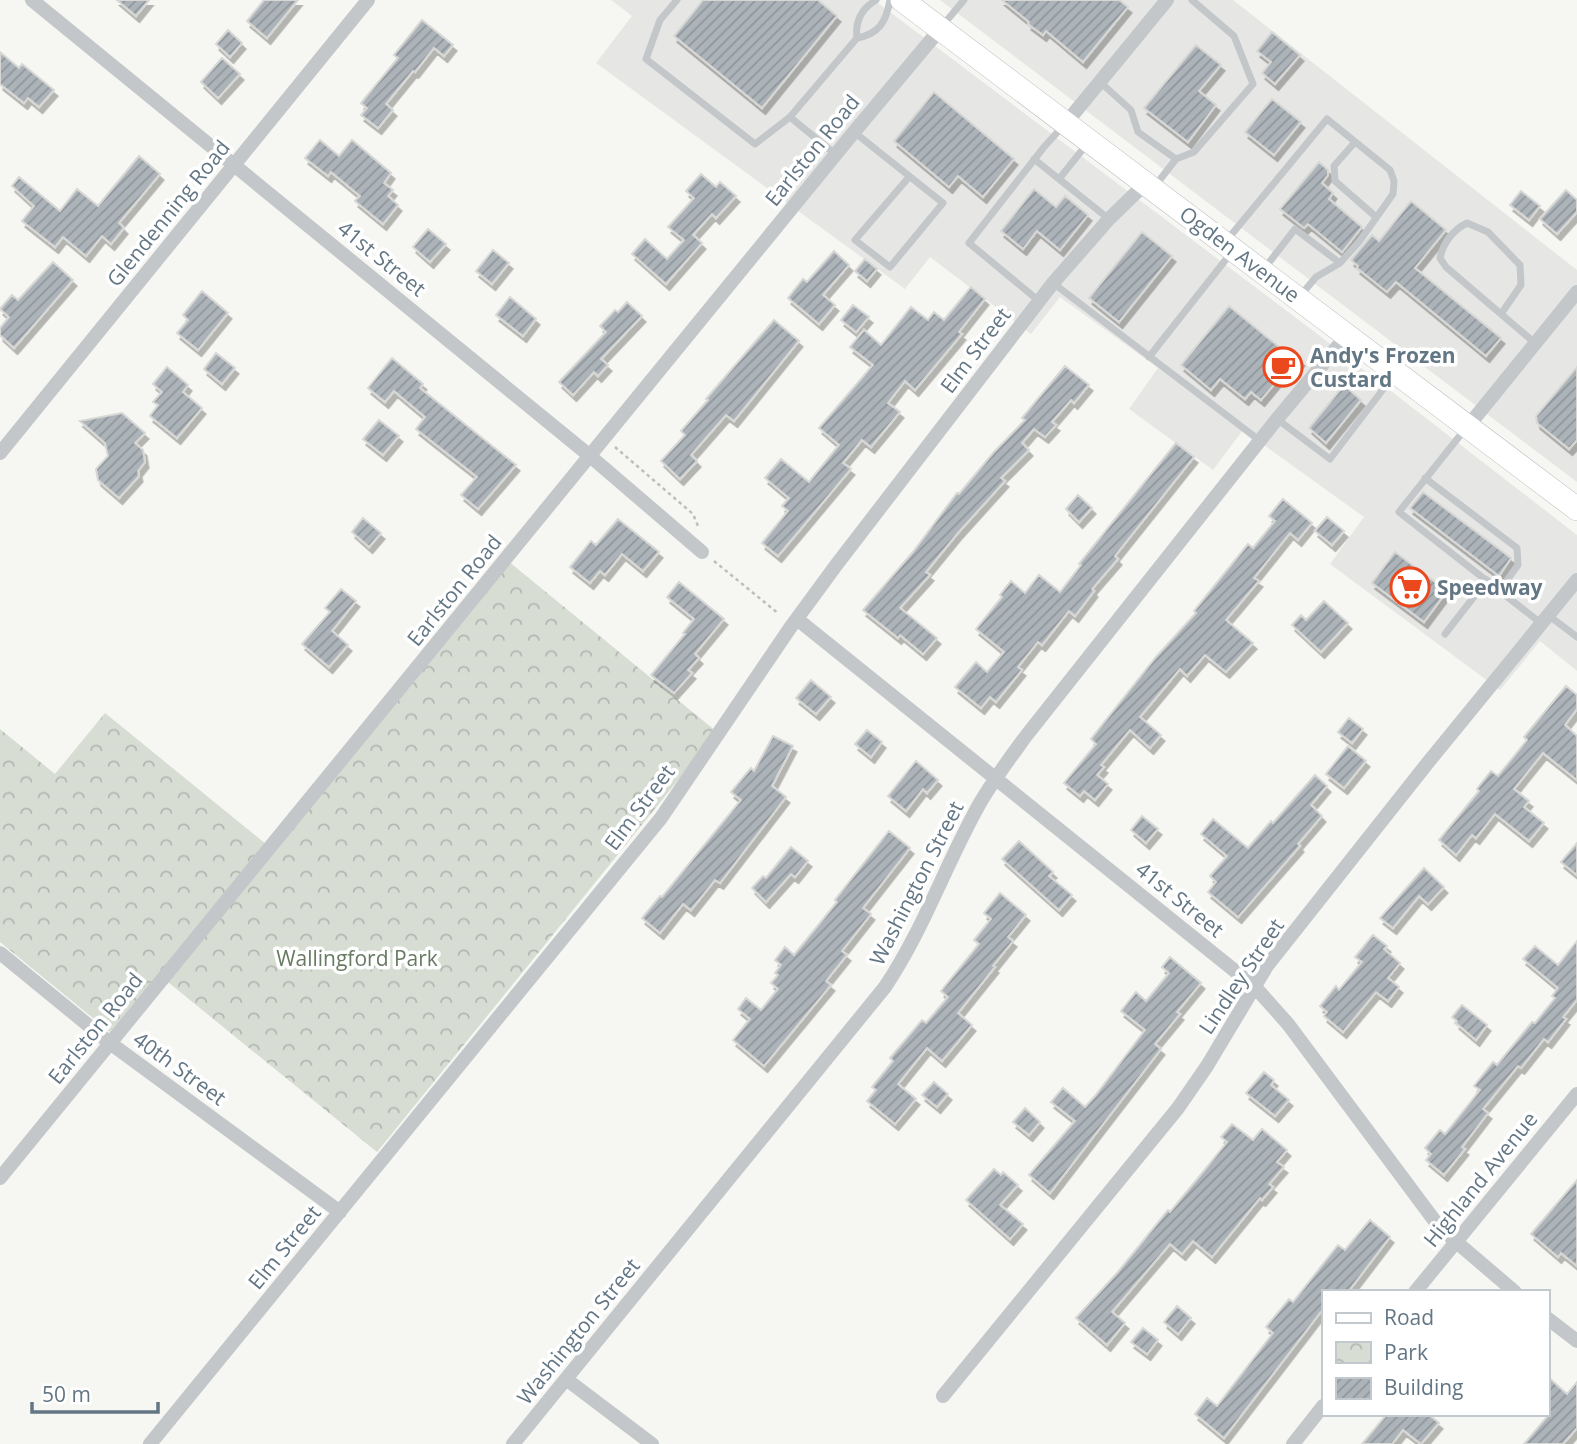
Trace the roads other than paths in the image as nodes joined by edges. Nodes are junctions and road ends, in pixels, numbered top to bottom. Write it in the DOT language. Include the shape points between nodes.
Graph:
graph roads {
  1 [pos="32,0"];
  2 [pos="368,0"];
  3 [pos="677,0"];
  4 [pos="876,0"];
  5 [pos="890,0"];
  6 [pos="902,0"];
  7 [pos="964,0"];
  8 [pos="1167,0"];
  9 [pos="1192,0"];
  10 [pos="941,28"];
  11 [pos="857,38"];
  12 [pos="1100,82"];
  13 [pos="790,117"];
  14 [pos="1066,123"];
  15 [pos="853,132"];
  16 [pos="1089,140"];
  17 [pos="1355,142"];
  18 [pos="835,154"];
  19 [pos="1034,159"];
  20 [pos="1176,159"];
  21 [pos="234,164"];
  22 [pos="909,177"];
  23 [pos="1059,179"];
  24 [pos="1149,186"];
  25 [pos="1376,217"];
  26 [pos="1110,219"];
  27 [pos="1230,246"];
  28 [pos="1340,263"];
  29 [pos="1263,271"];
  30 [pos="1052,283"];
  31 [pos="1577,292"];
  32 [pos="1298,298"];
  33 [pos="1039,301"];
  34 [pos="1501,314"];
  35 [pos="1348,334"];
  36 [pos="1535,343"];
  37 [pos="1149,357"];
  38 [pos="1397,371"];
  39 [pos="1277,419"];
  40 [pos="1469,425"];
  41 [pos="1260,441"];
  42 [pos="0,453"];
  43 [pos="590,456"];
  44 [pos="1425,478"];
  45 [pos="1574,501"];
  46 [pos="702,552"];
  47 [pos="1487,580"];
  48 [pos="1577,580"];
  49 [pos="1500,590"];
  50 [pos="797,619"];
  51 [pos="1545,619"];
  52 [pos="1445,634"];
  53 [pos="1577,637"];
  54 [pos="996,777"];
  55 [pos="0,953"];
  56 [pos="1255,987"];
  57 [pos="110,1042"];
  58 [pos="1577,1094"];
  59 [pos="0,1178"];
  60 [pos="340,1212"];
  61 [pos="1455,1242"];
  62 [pos="1417,1290"];
  63 [pos="1513,1290"];
  64 [pos="1549,1320"];
  65 [pos="1577,1342"];
  66 [pos="566,1379"];
  67 [pos="943,1396"];
  68 [pos="1322,1407"];
  69 [pos="150,1444"];
  70 [pos="513,1444"];
  71 [pos="652,1444"];
  72 [pos="1293,1444"];
  1 -- 21 [label="street, 41st Street"];
  2 -- 21 [label="street, Glendenning Road"];
  3 -- 13 [label="lane" via="660,20 646,59 755,144"];
  4 -- 11 [label="lane" via="856,23"];
  5 -- 11 [label="lane" via="887,17 871,36"];
  6 -- 10 [label="main road, Ogden Avenue"];
  7 -- 10 [label="lane"];
  8 -- 12 [label="street"];
  9 -- 20 [label="lane" via="1234,36 1253,84 1194,152"];
  10 -- 14 [label="main road, Ogden Avenue"];
  10 -- 15 [label="street, Earlston Road"];
  11 -- 13 [label="lane"];
  12 -- 14 [label="street"];
  12 -- 20 [label="lane" via="1132,110 1138,132"];
  13 -- 18 [label="lane"];
  14 -- 16 [label="main road, Ogden Avenue"];
  14 -- 19 [label="lane"];
  15 -- 18 [label="street, Earlston Road"];
  15 -- 22 [label="lane"];
  16 -- 23 [label="lane"];
  16 -- 24 [label="main road, Ogden Avenue"];
  17 -- 25 [label="lane" via="1390,170 1394,181 1393,194"];
  17 -- 25 [label="lane" via="1334,166 1335,181"];
  17 -- 27 [label="lane" via="1326,119"];
  18 -- 43 [label="street, Earlston Road"];
  19 -- 23 [label="lane"];
  19 -- 33 [label="lane" via="969,243"];
  20 -- 24 [label="lane"];
  21 -- 42 [label="street, Glendenning Road"];
  21 -- 43 [label="street, 41st Street"];
  22 -- 22 [label="lane" via="855,240 890,267 943,203"];
  23 -- 26 [label="lane"];
  24 -- 26 [label="street, Elm Street"];
  24 -- 27 [label="main road, Ogden Avenue"];
  25 -- 28 [label="lane"];
  26 -- 30 [label="street, Elm Street"];
  27 -- 29 [label="main road, Ogden Avenue"];
  27 -- 37 [label="lane"];
  28 -- 29 [label="lane" via="1295,229"];
  28 -- 32 [label="lane" via="1316,277"];
  29 -- 32 [label="main road, Ogden Avenue"];
  30 -- 33 [label="street, Elm Street"];
  30 -- 37 [label="lane"];
  31 -- 36 [label="street"];
  32 -- 35 [label="main road, Ogden Avenue"];
  33 -- 50 [label="street, Elm Street"];
  34 -- 34 [label="lane" via="1440,258 1442,246 1467,223 1488,232 1520,265 1521,285"];
  34 -- 36 [label="lane"];
  35 -- 38 [label="main road, Ogden Avenue"];
  35 -- 39 [label="street, Washington Street"];
  36 -- 40 [label="street"];
  37 -- 41 [label="lane"];
  38 -- 39 [label="lane" via="1329,458"];
  38 -- 40 [label="main road, Ogden Avenue"];
  39 -- 41 [label="street, Washington Street"];
  40 -- 44 [label="lane"];
  40 -- 45 [label="main road, Ogden Avenue"];
  41 -- 54 [label="street, Washington Street"];
  43 -- 46 [label="street, 41st Street"];
  43 -- 57 [label="street, Earlston Road"];
  44 -- 47 [label="lane" via="1399,512"];
  44 -- 49 [label="lane" via="1517,548 1518,565"];
  47 -- 49 [label="lane"];
  47 -- 52 [label="lane"];
  48 -- 51 [label="street, Lindley Street"];
  49 -- 51 [label="lane"];
  50 -- 54 [label="street, 41st Street"];
  50 -- 60 [label="street, Elm Street" via="661,818"];
  51 -- 53 [label="lane"];
  51 -- 56 [label="street, Lindley Street" via="1267,966"];
  54 -- 56 [label="street, 41st Street"];
  54 -- 66 [label="street, Washington Street" via="916,938 885,987"];
  55 -- 57 [label="street, 40th Street"];
  56 -- 61 [label="street, 41st Street"];
  56 -- 67 [label="street, Lindley Street" via="1178,1108"];
  57 -- 59 [label="street, Earlston Road"];
  57 -- 60 [label="street, 40th Street"];
  58 -- 61 [label="street, Highland Avenue"];
  60 -- 69 [label="street, Elm Street"];
  61 -- 62 [label="street, Highland Avenue"];
  61 -- 63 [label="street, 41st Street"];
  64 -- 65 [label="street"];
  66 -- 70 [label="street, Washington Street"];
  66 -- 71 [label="street"];
  68 -- 72 [label="street"];
}
